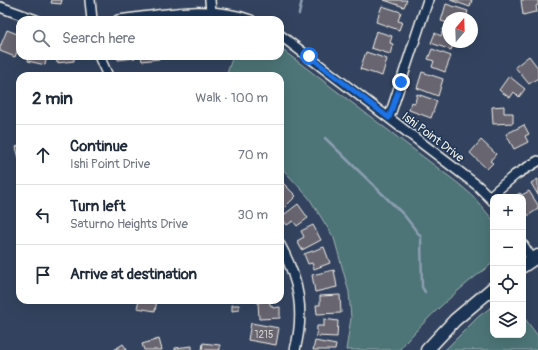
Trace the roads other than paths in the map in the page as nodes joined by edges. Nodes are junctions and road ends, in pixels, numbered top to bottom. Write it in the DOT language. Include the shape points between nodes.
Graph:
graph roads {
  1 [pos="90,0"];
  2 [pos="210,0"];
  3 [pos="428,0"];
  4 [pos="0,7"];
  5 [pos="210,12"];
  6 [pos="25,16"];
  7 [pos="92,16"];
  8 [pos="156,16"];
  9 [pos="237,16"];
  10 [pos="284,38"];
  11 [pos="101,60"];
  12 [pos="106,72"];
  13 [pos="389,118"];
  14 [pos="538,161"];
  15 [pos="496,194"];
  16 [pos="490,198"];
  17 [pos="526,251"];
  18 [pos="284,253"];
  19 [pos="531,260"];
  20 [pos="490,291"];
  21 [pos="295,350"];
  22 [pos="427,350"];
  1 -- 7 [label="street"];
  2 -- 5 [label="street"];
  3 -- 13 [label="street"];
  4 -- 6 [label="street"];
  5 -- 8 [label="street"];
  5 -- 9 [label="street"];
  10 -- 13 [label="street, Ishi Point Drive"];
  11 -- 12 [label="street"];
  13 -- 16 [label="street, Ishi Point Drive"];
  14 -- 15 [label="street" via="515,175"];
  17 -- 19 [label="street"];
  18 -- 21 [label="street" via="300,297 300,333"];
  20 -- 22 [label="main road" via="455,320"];
}
